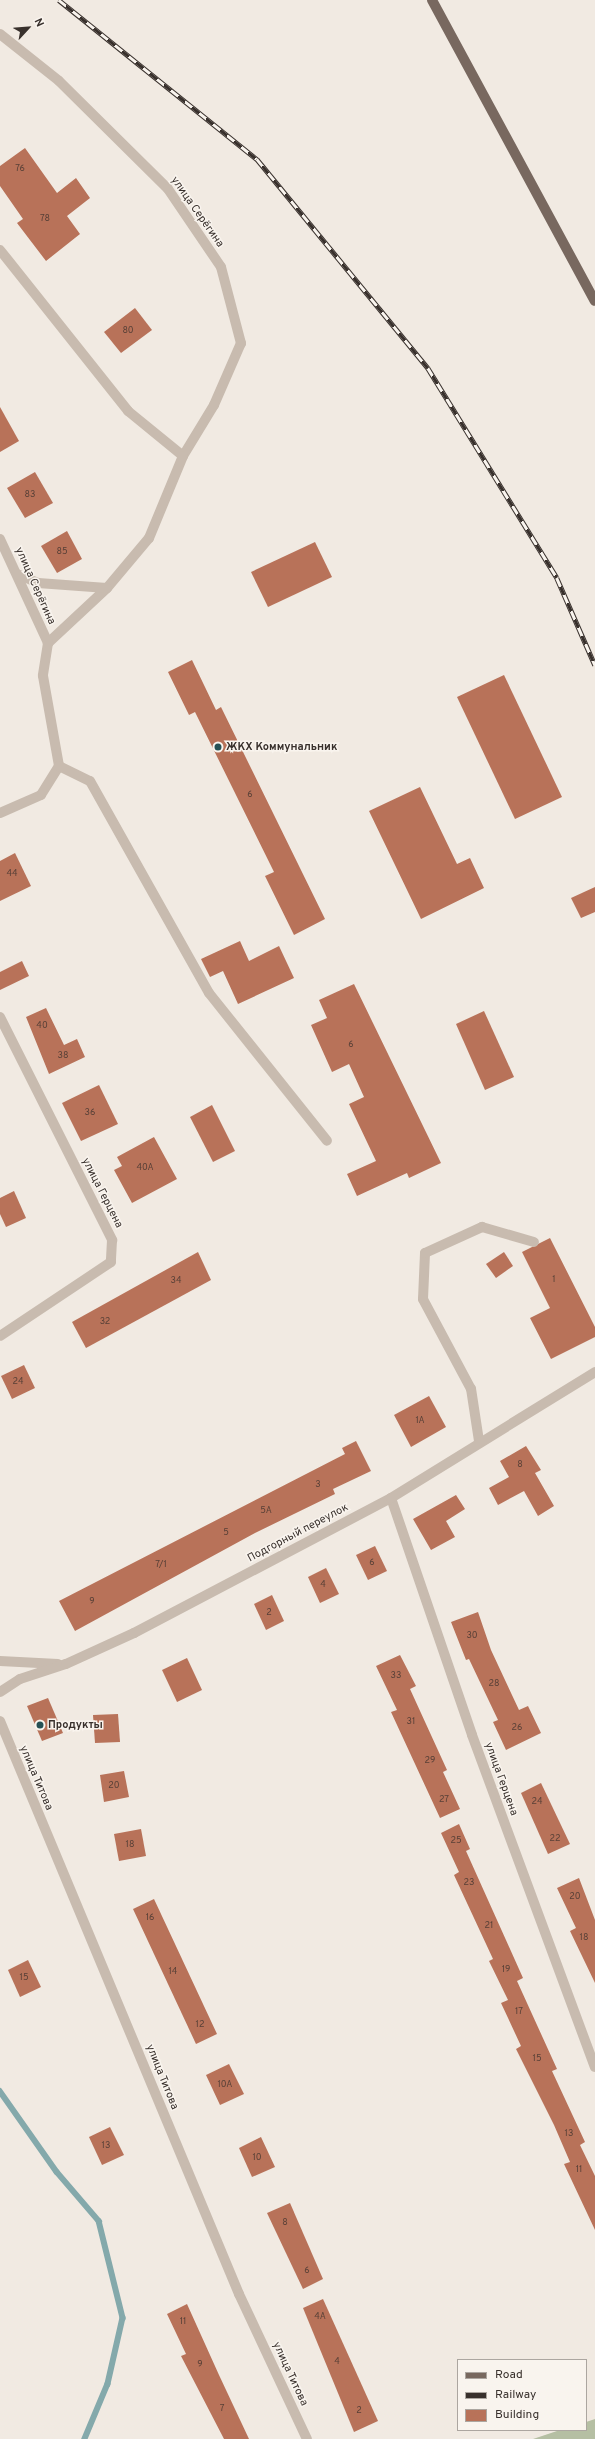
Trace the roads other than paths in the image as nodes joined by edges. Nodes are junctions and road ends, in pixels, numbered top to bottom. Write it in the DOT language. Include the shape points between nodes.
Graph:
graph roads {
  1 [pos="432,0"];
  2 [pos="0,34"];
  3 [pos="0,250"];
  4 [pos="595,301"];
  5 [pos="183,456"];
  6 [pos="0,539"];
  7 [pos="17,574"];
  8 [pos="107,588"];
  9 [pos="48,644"];
  10 [pos="59,766"];
  11 [pos="0,813"];
  12 [pos="0,1017"];
  13 [pos="327,1141"];
  14 [pos="534,1242"];
  15 [pos="0,1336"];
  16 [pos="595,1372"];
  17 [pos="478,1441"];
  18 [pos="391,1498"];
  19 [pos="0,1661"];
  20 [pos="66,1664"];
  21 [pos="0,1692"];
  22 [pos="0,1721"];
  23 [pos="595,2067"];
  24 [pos="307,2439"];
  1 -- 4 [label="main road"];
  2 -- 5 [label="street, улица Серёгина" via="59,81 168,189 221,267 241,343 214,405"];
  3 -- 5 [label="street" via="8,264 128,411"];
  5 -- 8 [label="street, улица Серёгина" via="149,538"];
  6 -- 7 [label="street, улица Серёгина"];
  7 -- 8 [label="street" via="38,583"];
  7 -- 9 [label="street, улица Серёгина"];
  8 -- 9 [label="street, улица Серёгина"];
  9 -- 10 [label="street" via="43,676"];
  10 -- 11 [label="street" via="41,795"];
  10 -- 13 [label="street" via="90,781 209,993"];
  12 -- 15 [label="street, улица Герцена" via="112,1240 111,1262"];
  14 -- 17 [label="street" via="482,1227 425,1253 423,1299 471,1389"];
  16 -- 17 [label="street, Подгорный переулок"];
  17 -- 18 [label="street, Подгорный переулок"];
  18 -- 20 [label="street, Подгорный переулок" via="134,1633"];
  18 -- 23 [label="street, улица Герцена" via="472,1735"];
  19 -- 20 [label="street"];
  20 -- 21 [label="street, Подгорный переулок" via="20,1679"];
  22 -- 24 [label="street, улица Титова" via="239,2294"];
}
